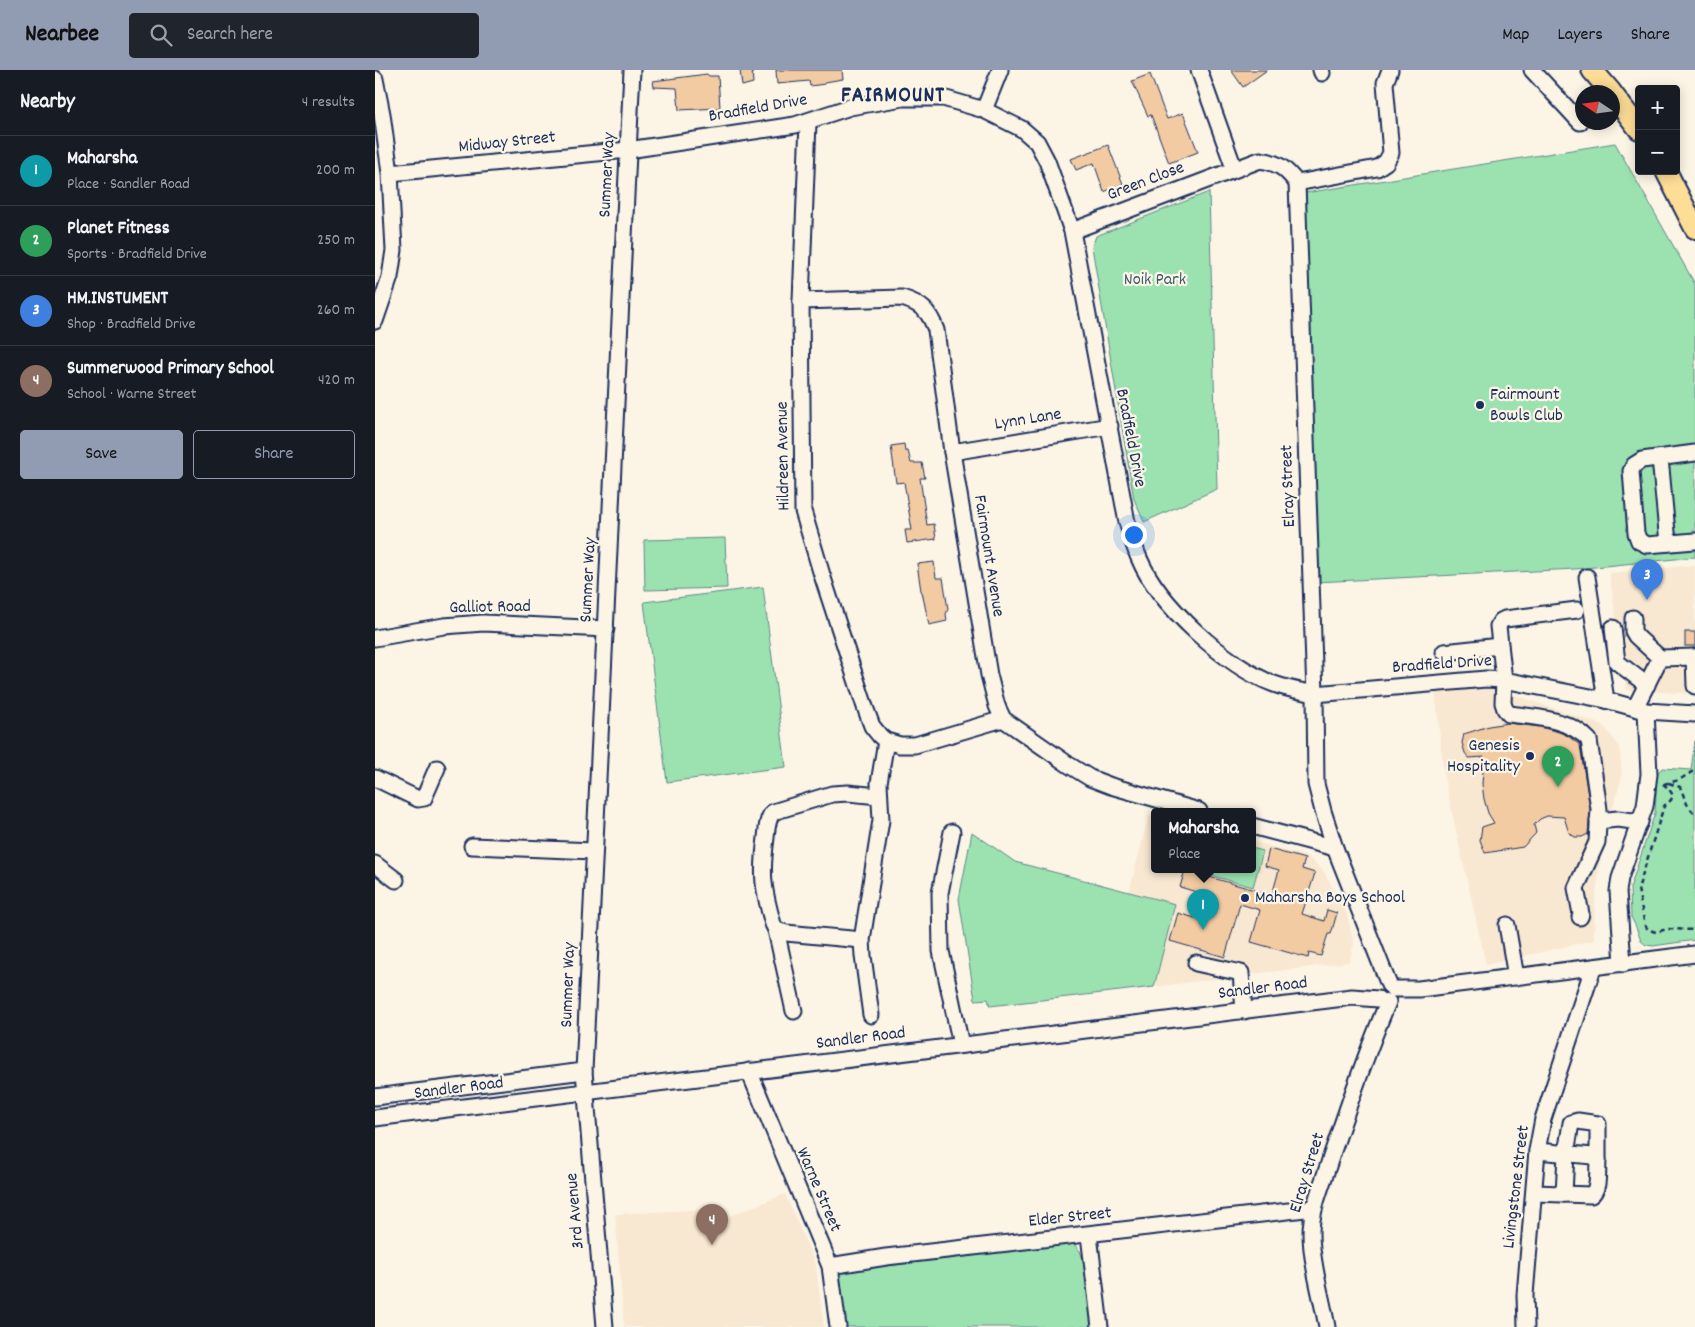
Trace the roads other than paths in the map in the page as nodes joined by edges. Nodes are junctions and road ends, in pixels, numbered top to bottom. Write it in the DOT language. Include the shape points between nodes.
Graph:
graph roads {
  1 [pos="632,70"];
  2 [pos="1000,70"];
  3 [pos="1199,70"];
  4 [pos="1390,70"];
  5 [pos="1532,70"];
  6 [pos="1593,70"];
  7 [pos="375,79"];
  8 [pos="1605,85"];
  9 [pos="1620,104"];
  10 [pos="984,110"];
  11 [pos="1575,117"];
  12 [pos="808,122"];
  13 [pos="1635,124"];
  14 [pos="628,150"];
  15 [pos="1234,168"];
  16 [pos="390,173"];
  17 [pos="1668,175"];
  18 [pos="1297,183"];
  19 [pos="1695,228"];
  20 [pos="1072,231"];
  21 [pos="801,301"];
  22 [pos="375,322"];
  23 [pos="1110,426"];
  24 [pos="952,452"];
  25 [pos="1695,453"];
  26 [pos="1660,458"];
  27 [pos="1695,541"];
  28 [pos="1668,543"];
  29 [pos="1587,577"];
  30 [pos="1577,610"];
  31 [pos="1633,618"];
  32 [pos="1613,628"];
  33 [pos="606,629"];
  34 [pos="375,638"];
  35 [pos="1616,643"];
  36 [pos="1598,645"];
  37 [pos="1501,646"];
  38 [pos="1444,652"];
  39 [pos="1694,657"];
  40 [pos="1660,658"];
  41 [pos="1504,680"];
  42 [pos="1647,685"];
  43 [pos="1695,686"];
  44 [pos="1315,694"];
  45 [pos="1606,700"];
  46 [pos="1641,709"];
  47 [pos="1695,714"];
  48 [pos="1003,719"];
  49 [pos="886,741"];
  50 [pos="437,768"];
  51 [pos="375,778"];
  52 [pos="879,796"];
  53 [pos="1188,808"];
  54 [pos="1598,821"];
  55 [pos="1640,822"];
  56 [pos="1256,827"];
  57 [pos="952,832"];
  58 [pos="472,846"];
  59 [pos="1335,848"];
  60 [pos="594,851"];
  61 [pos="375,864"];
  62 [pos="396,880"];
  63 [pos="1580,918"];
  64 [pos="1511,925"];
  65 [pos="776,930"];
  66 [pos="862,940"];
  67 [pos="1695,954"];
  68 [pos="1196,963"];
  69 [pos="1623,964"];
  70 [pos="1593,968"];
  71 [pos="1520,977"];
  72 [pos="1385,993"];
  73 [pos="794,1011"];
  74 [pos="1245,1011"];
  75 [pos="871,1015"];
  76 [pos="961,1045"];
  77 [pos="584,1071"];
  78 [pos="749,1072"];
  79 [pos="585,1092"];
  80 [pos="375,1097"];
  81 [pos="375,1118"];
  82 [pos="1537,1151"];
  83 [pos="1566,1154"];
  84 [pos="1598,1160"];
  85 [pos="1534,1193"];
  86 [pos="1564,1194"];
  87 [pos="1314,1208"];
  88 [pos="1089,1235"];
  89 [pos="829,1266"];
  90 [pos="605,1327"];
  91 [pos="837,1327"];
  92 [pos="1100,1327"];
  93 [pos="1327,1327"];
  94 [pos="1526,1327"];
  1 -- 14 [label="street, Summer Way"];
  2 -- 10 [label="street"];
  3 -- 15 [label="street"];
  4 -- 18 [label="street" via="1385,83 1391,153 1386,162 1377,168"];
  5 -- 11 [label="street"];
  6 -- 8 [label="main road"];
  7 -- 16 [label="street"];
  9 -- 13 [label="main road"];
  10 -- 12 [label="street, Bradfield Drive" via="943,98 903,98 850,107"];
  10 -- 20 [label="street, Bradfield Drive" via="1022,129 1037,142"];
  12 -- 14 [label="street, Bradfield Drive"];
  12 -- 21 [label="street, Hildreen Avenue"];
  14 -- 16 [label="street, Midway Street"];
  14 -- 33 [label="street, Summer Way"];
  15 -- 18 [label="street, Green Close" via="1260,160 1272,162 1285,168"];
  15 -- 20 [label="street, Green Close"];
  16 -- 22 [label="street" via="394,250 390,277"];
  17 -- 19 [label="main road"];
  18 -- 44 [label="street, Elray Street"];
  20 -- 23 [label="street, Bradfield Drive"];
  21 -- 24 [label="street, Fairmount Avenue" via="902,298 924,308 936,330"];
  21 -- 49 [label="street, Hildreen Avenue" via="803,511 865,707 872,726"];
  23 -- 24 [label="street, Lynn Lane"];
  23 -- 44 [label="street, Bradfield Drive" via="1127,522 1139,558 1166,602 1212,645 1249,671 1274,684"];
  24 -- 48 [label="street, Fairmount Avenue" via="989,675"];
  25 -- 26 [label="street"];
  26 -- 28 [label="street"];
  26 -- 28 [label="street" via="1642,460 1633,465 1633,497 1639,541 1647,545"];
  27 -- 28 [label="street"];
  29 -- 36 [label="street"];
  30 -- 37 [label="street" via="1505,619 1499,626"];
  31 -- 40 [label="street" via="1636,636"];
  32 -- 35 [label="street"];
  33 -- 34 [label="street, Galliot Road" via="483,623"];
  33 -- 60 [label="street, Summer Way"];
  35 -- 36 [label="street"];
  35 -- 42 [label="street" via="1617,662"];
  36 -- 45 [label="street"];
  37 -- 38 [label="street"];
  37 -- 41 [label="street"];
  39 -- 40 [label="street"];
  39 -- 43 [label="street"];
  40 -- 42 [label="street"];
  41 -- 44 [label="street, Bradfield Drive"];
  41 -- 45 [label="street, Bradfield Drive"];
  41 -- 54 [label="street" via="1503,703 1509,714 1565,724 1582,732 1589,740"];
  42 -- 46 [label="street"];
  44 -- 59 [label="street, Elray Street" via="1316,784"];
  45 -- 46 [label="street, Bradfield Drive"];
  46 -- 47 [label="street, Bradfield Drive"];
  46 -- 55 [label="street" via="1649,774"];
  48 -- 49 [label="street" via="915,745"];
  48 -- 53 [label="street" via="1091,778"];
  49 -- 52 [label="street" via="879,774"];
  50 -- 51 [label="street" via="424,798 418,799"];
  52 -- 65 [label="street" via="832,794 771,814 767,824 762,877"];
  52 -- 66 [label="street" via="881,820"];
  54 -- 55 [label="street"];
  54 -- 63 [label="street" via="1597,842 1576,888"];
  55 -- 69 [label="street" via="1618,891"];
  56 -- 59 [label="street"];
  57 -- 76 [label="street" via="939,902 941,951"];
  58 -- 60 [label="street"];
  59 -- 72 [label="street, Elray Street" via="1380,963"];
  60 -- 77 [label="street, Summer Way"];
  61 -- 62 [label="street"];
  64 -- 71 [label="street"];
  65 -- 66 [label="street"];
  65 -- 73 [label="street"];
  66 -- 75 [label="street"];
  67 -- 69 [label="street, Sandler Road"];
  68 -- 74 [label="street" via="1241,972"];
  69 -- 70 [label="street, Sandler Road"];
  70 -- 71 [label="street, Sandler Road"];
  70 -- 82 [label="street, Livingstone Street" via="1543,1119"];
  71 -- 72 [label="street, Sandler Road"];
  72 -- 74 [label="street, Sandler Road"];
  72 -- 87 [label="street, Elray Street"];
  74 -- 76 [label="street, Sandler Road"];
  76 -- 78 [label="street, Sandler Road"];
  77 -- 79 [label="street, Summer Way"];
  77 -- 80 [label="street"];
  78 -- 79 [label="street, Sandler Road"];
  78 -- 89 [label="street, Warne Street"];
  79 -- 81 [label="street, Sandler Road"];
  79 -- 90 [label="street, 3rd Avenue"];
  82 -- 83 [label="street"];
  82 -- 85 [label="street, Livingstone Street"];
  83 -- 84 [label="street" via="1588,1155"];
  83 -- 84 [label="street" via="1571,1123 1597,1122"];
  83 -- 86 [label="street"];
  84 -- 86 [label="street" via="1595,1193"];
  85 -- 86 [label="street"];
  85 -- 94 [label="street, Livingstone Street" via="1525,1295"];
  87 -- 88 [label="street, Elder Street"];
  87 -- 93 [label="street, Elray Street" via="1312,1245"];
  88 -- 89 [label="street, Elder Street"];
  88 -- 92 [label="street"];
  89 -- 91 [label="street, Warne Street"];
}
